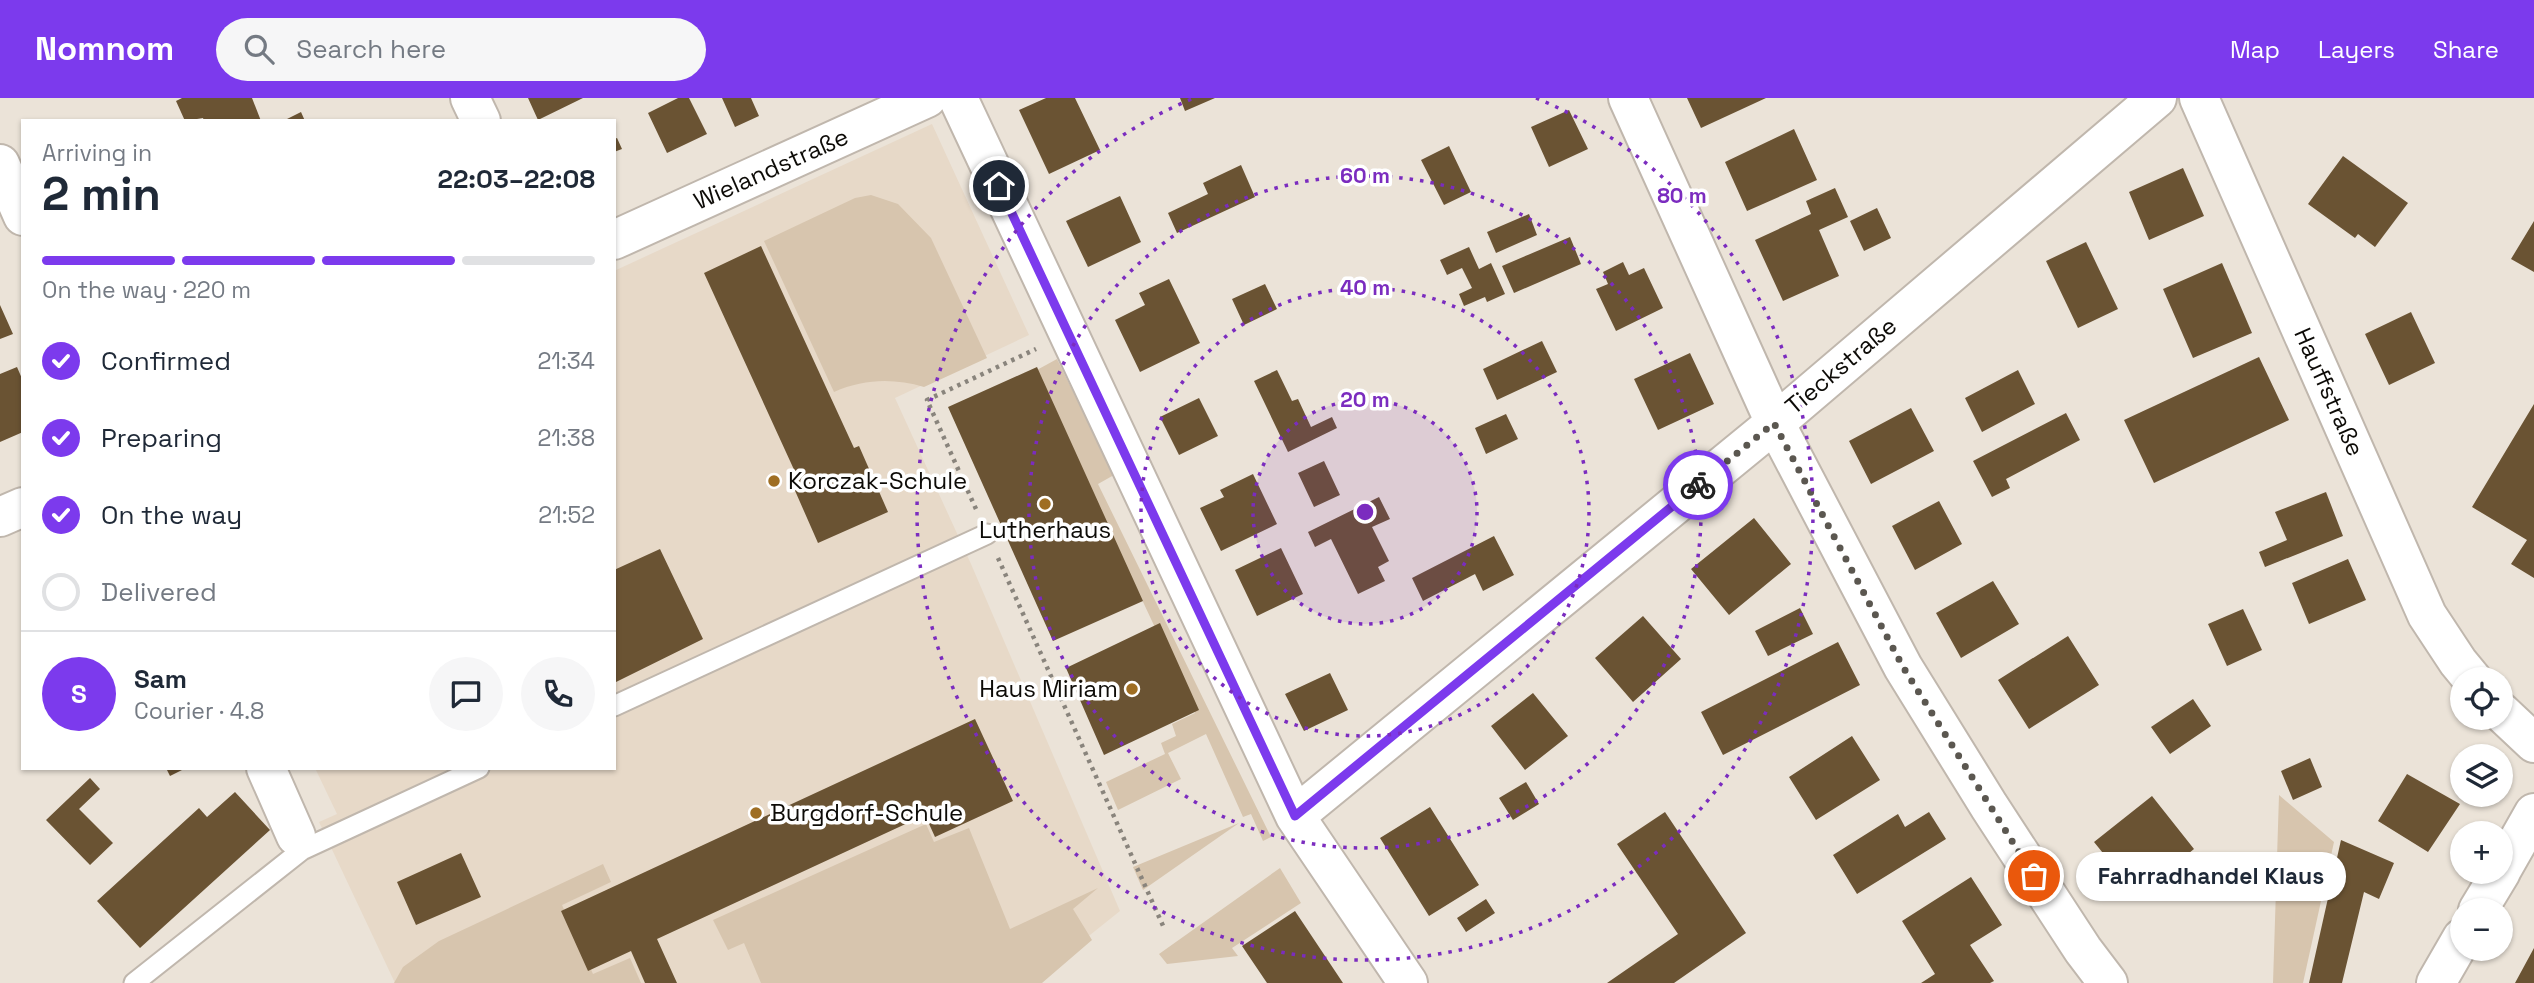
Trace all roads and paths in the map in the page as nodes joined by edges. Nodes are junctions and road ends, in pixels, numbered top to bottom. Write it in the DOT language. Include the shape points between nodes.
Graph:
graph roads {
  1 [pos="470,98"];
  2 [pos="927,98"];
  3 [pos="958,98"];
  4 [pos="1628,98"];
  5 [pos="2157,98"];
  6 [pos="2199,98"];
  7 [pos="480,119"];
  8 [pos="0,164"];
  9 [pos="21,211"];
  10 [pos="616,239"];
  11 [pos="1069,334"];
  12 [pos="1774,423"];
  13 [pos="21,508"];
  14 [pos="0,517"];
  15 [pos="987,534"];
  16 [pos="2462,667"];
  17 [pos="616,705"];
  18 [pos="2513,723"];
  19 [pos="2534,743"];
  20 [pos="267,770"];
  21 [pos="475,770"];
  22 [pos="2534,813"];
  23 [pos="1295,816"];
  24 [pos="296,836"];
  25 [pos="2513,850"];
  26 [pos="1164,928"];
  27 [pos="2450,959"];
  28 [pos="134,983"];
  29 [pos="1408,983"];
  30 [pos="2108,983"];
  31 [pos="2436,983"];
  1 -- 7 [label="street"];
  2 -- 10 [label="street, Wielandstraße"];
  3 -- 11 [label="street"];
  4 -- 12 [label="street"];
  5 -- 12 [label="street, Tieckstraße"];
  6 -- 16 [label="street, Hauffstraße" via="2427,615"];
  8 -- 9 [label="street"];
  11 -- 15 [label="path" via="927,400"];
  11 -- 23 [label="street"];
  12 -- 23 [label="street, Tieckstraße"];
  12 -- 30 [label="street" via="1903,667 1989,806"];
  13 -- 14 [label="street"];
  15 -- 17 [label="lane"];
  15 -- 26 [label="path"];
  18 -- 19 [label="street"];
  20 -- 24 [label="street"];
  21 -- 28 [label="lane" via="302,850"];
  22 -- 25 [label="street"];
  23 -- 29 [label="street"];
  27 -- 31 [label="street"];
}
